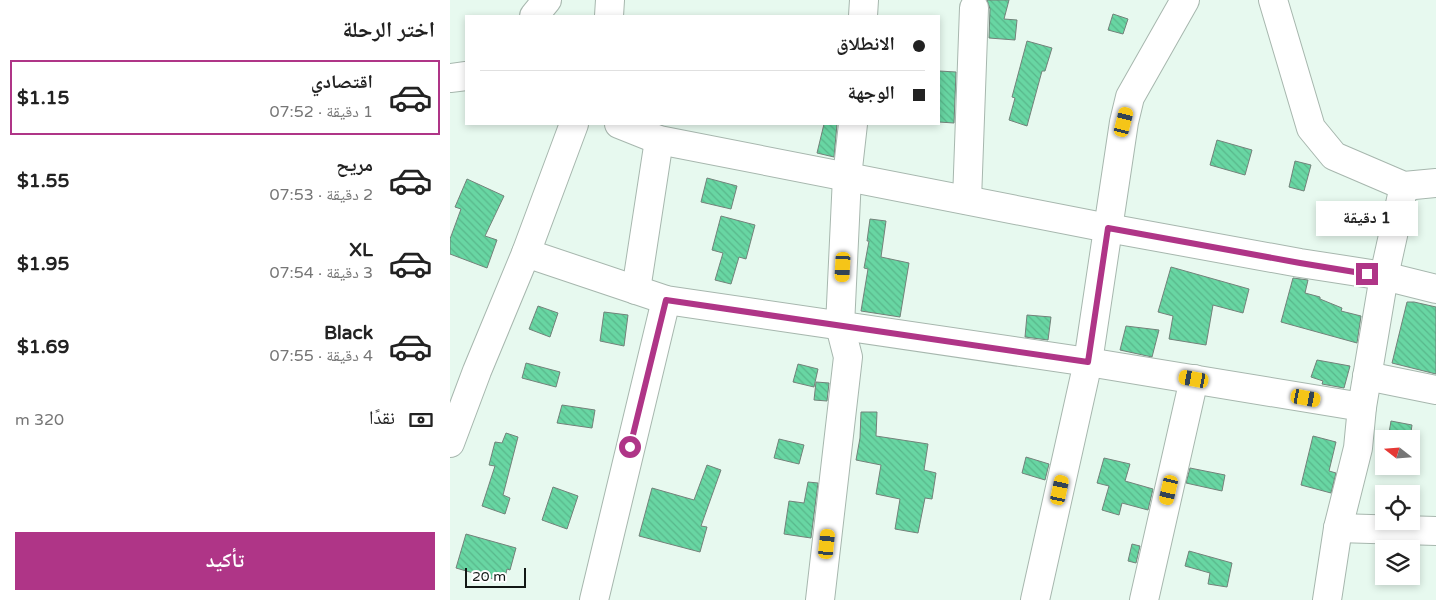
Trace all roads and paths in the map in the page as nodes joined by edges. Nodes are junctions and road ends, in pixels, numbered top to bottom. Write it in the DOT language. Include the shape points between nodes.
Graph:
graph roads {
  1 [pos="547,0"];
  2 [pos="610,0"];
  3 [pos="864,0"];
  4 [pos="1185,0"];
  5 [pos="1273,0"];
  6 [pos="974,8"];
  7 [pos="535,15"];
  8 [pos="609,15"];
  9 [pos="863,15"];
  10 [pos="465,76"];
  11 [pos="450,78"];
  12 [pos="574,125"];
  13 [pos="622,125"];
  14 [pos="852,125"];
  15 [pos="659,140"];
  16 [pos="847,177"];
  17 [pos="1436,183"];
  18 [pos="1404,186"];
  19 [pos="967,200"];
  20 [pos="1108,228"];
  21 [pos="526,253"];
  22 [pos="1384,276"];
  23 [pos="1436,289"];
  24 [pos="636,290"];
  25 [pos="666,300"];
  26 [pos="840,326"];
  27 [pos="1088,362"];
  28 [pos="1367,376"];
  29 [pos="1194,379"];
  30 [pos="1436,390"];
  31 [pos="1362,408"];
  32 [pos="450,443"];
  33 [pos="1338,528"];
  34 [pos="1436,531"];
  35 [pos="594,600"];
  36 [pos="820,600"];
  37 [pos="1035,600"];
  38 [pos="1144,600"];
  39 [pos="1327,600"];
  1 -- 7 [label="street"];
  2 -- 8 [label="street"];
  3 -- 9 [label="street"];
  4 -- 20 [label="street" via="1130,96"];
  5 -- 18 [label="street" via="1311,128 1334,156"];
  6 -- 19 [label="street"];
  10 -- 11 [label="street"];
  12 -- 21 [label="street"];
  13 -- 15 [label="street"];
  14 -- 16 [label="street"];
  15 -- 16 [label="street"];
  15 -- 24 [label="street"];
  16 -- 19 [label="street"];
  16 -- 26 [label="street"];
  17 -- 18 [label="street"];
  18 -- 22 [label="street"];
  19 -- 20 [label="street"];
  20 -- 22 [label="street"];
  20 -- 27 [label="street"];
  21 -- 24 [label="street"];
  21 -- 32 [label="street"];
  22 -- 23 [label="street"];
  22 -- 28 [label="street"];
  24 -- 25 [label="street"];
  25 -- 26 [label="street"];
  25 -- 35 [label="street"];
  26 -- 27 [label="street"];
  26 -- 36 [label="street" via="848,356"];
  27 -- 29 [label="street"];
  27 -- 37 [label="street"];
  28 -- 30 [label="street"];
  28 -- 31 [label="street"];
  29 -- 31 [label="street"];
  29 -- 38 [label="street"];
  31 -- 33 [label="street" via="1358,448"];
  33 -- 34 [label="street"];
  33 -- 39 [label="street"];
}
